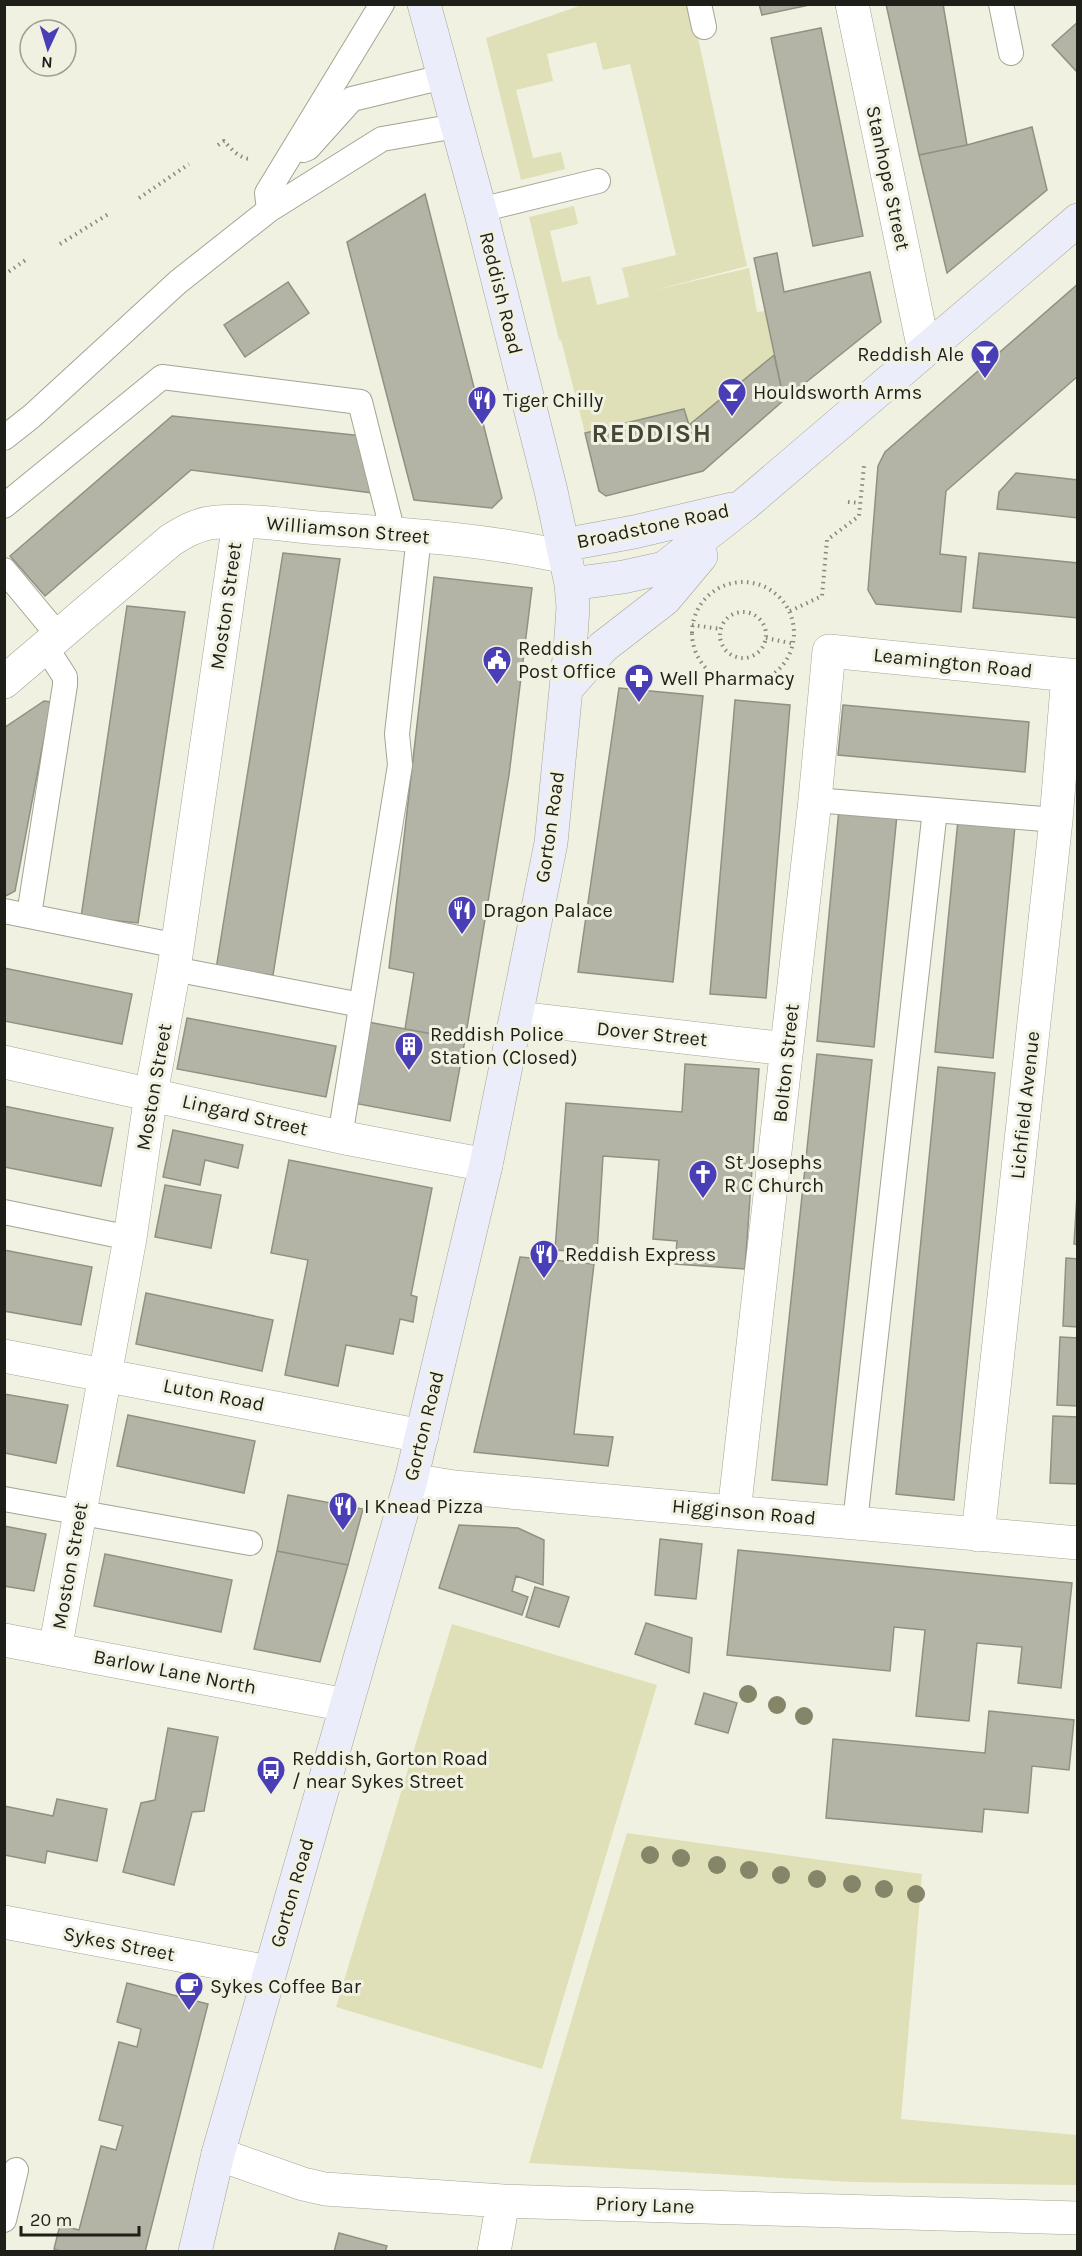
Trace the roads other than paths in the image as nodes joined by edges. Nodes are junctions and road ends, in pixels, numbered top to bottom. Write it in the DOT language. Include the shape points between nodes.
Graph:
graph roads {
  1 [pos="382,4"];
  2 [pos="424,4"];
  3 [pos="852,4"];
  4 [pos="1001,4"];
  5 [pos="1011,53"];
  6 [pos="443,77"];
  7 [pos="456,126"];
  8 [pos="290,155"];
  9 [pos="598,181"];
  10 [pos="269,210"];
  11 [pos="480,210"];
  12 [pos="1077,220"];
  13 [pos="924,350"];
  14 [pos="4,438"];
  15 [pos="4,506"];
  16 [pos="743,506"];
  17 [pos="238,522"];
  18 [pos="406,535"];
  19 [pos="567,562"];
  20 [pos="4,570"];
  21 [pos="51,641"];
  22 [pos="829,651"];
  23 [pos="1073,675"];
  24 [pos="4,682"];
  25 [pos="566,688"];
  26 [pos="815,800"];
  27 [pos="935,810"];
  28 [pos="1056,820"];
  29 [pos="4,911"];
  30 [pos="29,915"];
  31 [pos="176,957"];
  32 [pos="362,1005"];
  33 [pos="516,1018"];
  34 [pos="787,1049"];
  35 [pos="4,1062"];
  36 [pos="151,1094"];
  37 [pos="340,1137"];
  38 [pos="486,1166"];
  39 [pos="4,1212"];
  40 [pos="130,1238"];
  41 [pos="4,1356"];
  42 [pos="105,1374"];
  43 [pos="422,1436"];
  44 [pos="411,1480"];
  45 [pos="4,1499"];
  46 [pos="734,1512"];
  47 [pos="79,1513"];
  48 [pos="855,1522"];
  49 [pos="978,1534"];
  50 [pos="250,1543"];
  51 [pos="1077,1543"];
  52 [pos="4,1640"];
  53 [pos="55,1650"];
  54 [pos="346,1705"];
  55 [pos="4,1922"];
  56 [pos="269,1972"];
  57 [pos="218,2154"];
  58 [pos="16,2170"];
  59 [pos="503,2201"];
  60 [pos="1077,2218"];
  61 [pos="4,2220"];
  62 [pos="195,2252"];
  63 [pos="494,2252"];
  1 -- 8 [label="lane"];
  2 -- 6 [label="main road, Reddish Road"];
  3 -- 13 [label="street, Stanhope Street"];
  4 -- 5 [label="lane"];
  6 -- 7 [label="main road, Reddish Road"];
  6 -- 8 [label="lane" via="352,99 308,148"];
  7 -- 10 [label="lane" via="382,139"];
  7 -- 11 [label="main road, Reddish Road"];
  8 -- 10 [label="lane" via="267,193"];
  9 -- 11 [label="lane"];
  10 -- 14 [label="lane" via="178,282"];
  11 -- 19 [label="main road, Reddish Road"];
  12 -- 13 [label="main road, Broadstone Road"];
  13 -- 16 [label="main road, Broadstone Road"];
  15 -- 18 [label="lane" via="162,377 360,402"];
  16 -- 19 [label="main road, Broadstone Road" via="664,568 623,577"];
  16 -- 25 [label="main road" via="664,599 603,647"];
  17 -- 18 [label="street, Williamson Street"];
  17 -- 21 [label="street, Williamson Street" via="192,527 171,540"];
  17 -- 31 [label="street, Moston Street"];
  18 -- 19 [label="street, Williamson Street" via="514,545"];
  18 -- 32 [label="lane" via="397,734 400,765"];
  19 -- 25 [label="main road, Gorton Road" via="573,607"];
  20 -- 21 [label="lane"];
  21 -- 24 [label="street, Williamson Street"];
  21 -- 30 [label="lane" via="65,685"];
  22 -- 23 [label="street, Leamington Road"];
  22 -- 26 [label="street, Bolton Street"];
  23 -- 28 [label="street, Lichfield Avenue"];
  25 -- 33 [label="main road, Gorton Road" via="551,843"];
  26 -- 27 [label="lane"];
  26 -- 34 [label="street, Bolton Street"];
  27 -- 28 [label="lane"];
  27 -- 48 [label="lane"];
  28 -- 49 [label="street, Lichfield Avenue"];
  29 -- 30 [label="lane"];
  30 -- 31 [label="lane"];
  31 -- 32 [label="lane"];
  31 -- 36 [label="street, Moston Street"];
  32 -- 37 [label="lane"];
  33 -- 34 [label="street, Dover Street"];
  33 -- 38 [label="main road, Gorton Road"];
  34 -- 46 [label="street, Bolton Street"];
  35 -- 36 [label="street, Lingard Street"];
  36 -- 37 [label="street, Lingard Street"];
  36 -- 40 [label="street, Moston Street"];
  37 -- 38 [label="street, Lingard Street"];
  38 -- 43 [label="main road, Gorton Road"];
  39 -- 40 [label="lane"];
  40 -- 42 [label="street, Moston Street"];
  41 -- 42 [label="street, Luton Road"];
  42 -- 43 [label="street, Luton Road"];
  42 -- 47 [label="street, Moston Street"];
  43 -- 44 [label="main road, Gorton Road"];
  44 -- 46 [label="street, Higginson Road"];
  44 -- 54 [label="main road, Gorton Road"];
  45 -- 47 [label="lane"];
  46 -- 48 [label="street, Higginson Road"];
  47 -- 50 [label="lane"];
  47 -- 53 [label="street, Moston Street"];
  48 -- 49 [label="street, Higginson Road"];
  49 -- 51 [label="street, Higginson Road"];
  52 -- 53 [label="street, Barlow Lane North"];
  53 -- 54 [label="street, Barlow Lane North"];
  54 -- 56 [label="main road, Gorton Road"];
  55 -- 56 [label="street, Sykes Street"];
  56 -- 57 [label="main road, Gorton Road"];
  57 -- 59 [label="street, Priory Lane" via="325,2189"];
  57 -- 62 [label="main road, Gorton Road"];
  58 -- 61 [label="lane"];
  59 -- 60 [label="street, Priory Lane"];
  59 -- 63 [label="street"];
}
